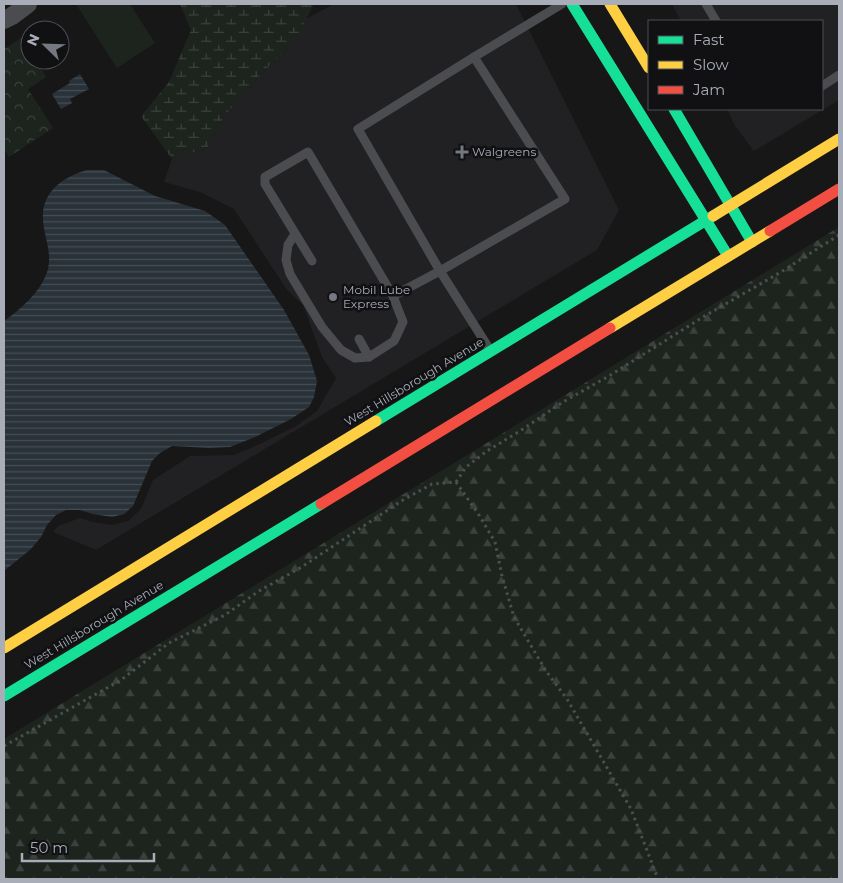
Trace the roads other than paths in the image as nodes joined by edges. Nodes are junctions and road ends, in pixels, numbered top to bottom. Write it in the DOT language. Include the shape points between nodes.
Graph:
graph roads {
  1 [pos="28,4"];
  2 [pos="562,4"];
  3 [pos="572,4"];
  4 [pos="610,4"];
  5 [pos="706,4"];
  6 [pos="4,20"];
  7 [pos="715,20"];
  8 [pos="474,57"];
  9 [pos="648,66"];
  10 [pos="839,75"];
  11 [pos="823,85"];
  12 [pos="675,110"];
  13 [pos="839,139"];
  14 [pos="839,188"];
  15 [pos="730,205"];
  16 [pos="705,220"];
  17 [pos="295,234"];
  18 [pos="752,242"];
  19 [pos="728,256"];
  20 [pos="312,261"];
  21 [pos="440,271"];
  22 [pos="393,296"];
  23 [pos="359,339"];
  24 [pos="491,352"];
  25 [pos="370,357"];
  26 [pos="4,648"];
  27 [pos="4,696"];
  1 -- 6 [label="street"];
  2 -- 8 [label="lane"];
  3 -- 16 [label="main road"];
  4 -- 9 [label="main road"];
  5 -- 7 [label="lane"];
  8 -- 21 [label="lane" via="358,130"];
  8 -- 21 [label="lane" via="565,199"];
  10 -- 11 [label="lane"];
  12 -- 15 [label="main road"];
  13 -- 15 [label="main road, West Hillsborough Avenue"];
  14 -- 18 [label="main road, West Hillsborough Avenue"];
  15 -- 16 [label="main road, West Hillsborough Avenue"];
  15 -- 18 [label="main road"];
  16 -- 19 [label="main road"];
  16 -- 24 [label="main road, West Hillsborough Avenue"];
  17 -- 20 [label="lane"];
  17 -- 22 [label="lane" via="265,184 265,178 308,152"];
  17 -- 25 [label="lane" via="288,245 286,260 290,274 322,327 341,350 355,358"];
  18 -- 19 [label="main road, West Hillsborough Avenue"];
  19 -- 27 [label="main road, West Hillsborough Avenue"];
  21 -- 22 [label="lane"];
  21 -- 24 [label="lane"];
  22 -- 25 [label="lane" via="403,322 394,341"];
  23 -- 25 [label="lane"];
  24 -- 26 [label="main road, West Hillsborough Avenue"];
}
